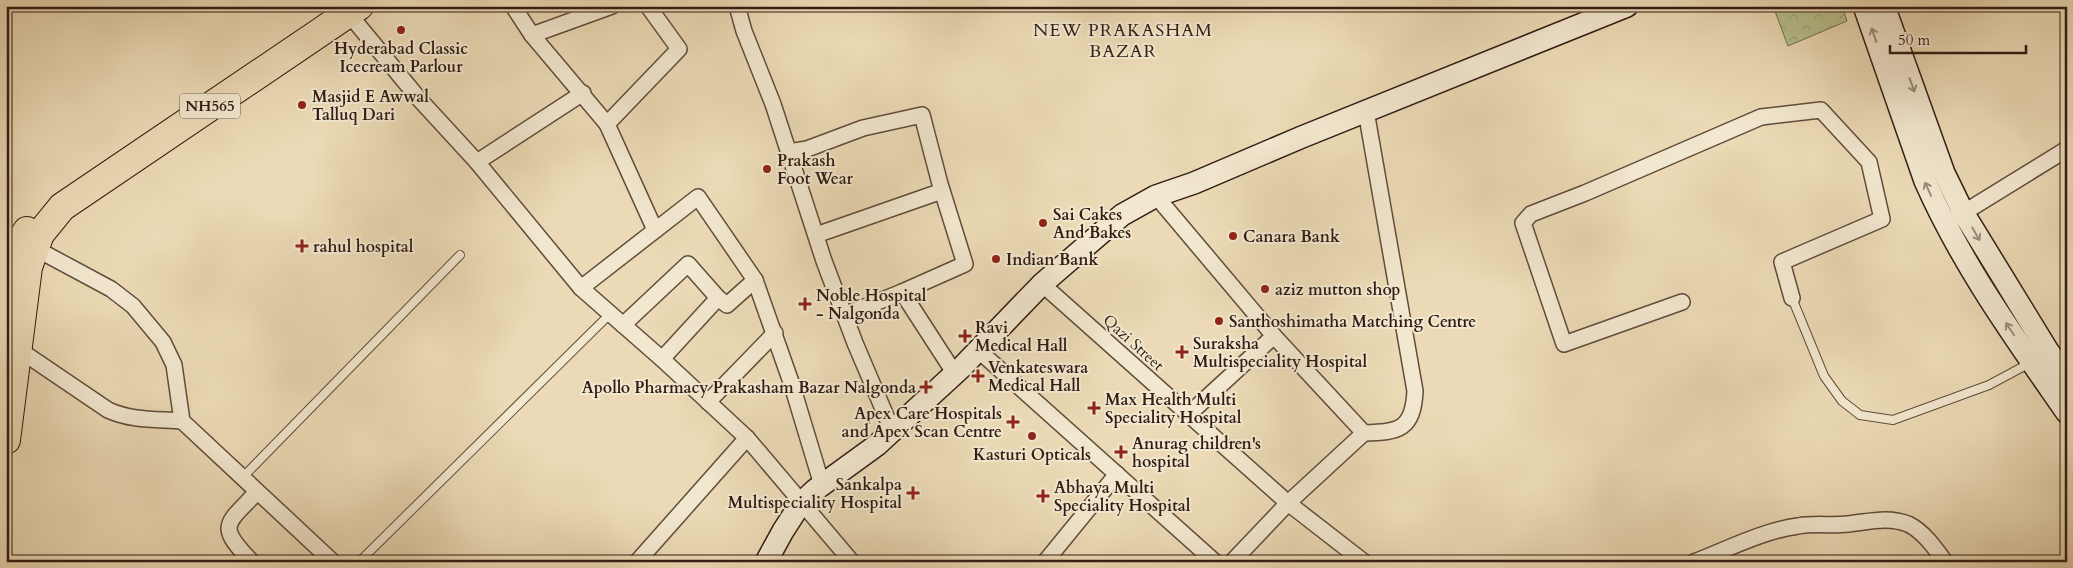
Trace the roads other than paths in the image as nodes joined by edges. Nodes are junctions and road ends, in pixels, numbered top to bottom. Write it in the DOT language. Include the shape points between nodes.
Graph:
graph roads {
  1 [pos="513,6"];
  2 [pos="612,6"];
  3 [pos="648,6"];
  4 [pos="737,6"];
  5 [pos="1627,6"];
  6 [pos="1864,6"];
  7 [pos="1884,6"];
  8 [pos="345,8"];
  9 [pos="532,35"];
  10 [pos="582,93"];
  11 [pos="1366,111"];
  12 [pos="607,124"];
  13 [pos="2067,149"];
  14 [pos="789,152"];
  15 [pos="478,162"];
  16 [pos="942,191"];
  17 [pos="1156,196"];
  18 [pos="1954,218"];
  19 [pos="655,230"];
  20 [pos="816,235"];
  21 [pos="460,255"];
  22 [pos="17,264"];
  23 [pos="755,280"];
  24 [pos="1042,284"];
  25 [pos="581,288"];
  26 [pos="902,292"];
  27 [pos="718,298"];
  28 [pos="1792,298"];
  29 [pos="1682,302"];
  30 [pos="610,314"];
  31 [pos="845,316"];
  32 [pos="623,325"];
  33 [pos="774,333"];
  34 [pos="1274,336"];
  35 [pos="18,349"];
  36 [pos="978,350"];
  37 [pos="662,359"];
  38 [pos="2032,362"];
  39 [pos="955,374"];
  40 [pos="2067,377"];
  41 [pos="708,402"];
  42 [pos="2067,412"];
  43 [pos="1189,414"];
  44 [pos="182,421"];
  45 [pos="892,430"];
  46 [pos="1364,433"];
  47 [pos="747,438"];
  48 [pos="6,440"];
  49 [pos="1117,474"];
  50 [pos="242,478"];
  51 [pos="822,485"];
  52 [pos="257,492"];
  53 [pos="1288,502"];
  54 [pos="801,503"];
  55 [pos="250,561"];
  56 [pos="333,562"];
  57 [pos="359,562"];
  58 [pos="638,562"];
  59 [pos="766,562"];
  60 [pos="852,562"];
  61 [pos="1045,562"];
  62 [pos="1215,562"];
  63 [pos="1232,562"];
  64 [pos="1364,562"];
  65 [pos="1694,562"];
  66 [pos="1945,562"];
  1 -- 9 [label="street"];
  2 -- 9 [label="street"];
  3 -- 12 [label="street" via="679,49"];
  4 -- 14 [label="street"];
  5 -- 11 [label="street"];
  18 -- 6 [label="street, one-way" via="1925,181"];
  7 -- 18 [label="street, one-way" via="1944,172"];
  8 -- 15 [label="street" via="420,100"];
  8 -- 22 [label="highway, NH565" via="286,36 68,191 45,210"];
  9 -- 10 [label="street"];
  10 -- 12 [label="street"];
  10 -- 15 [label="street"];
  11 -- 17 [label="street" via="1194,184"];
  11 -- 46 [label="street" via="1415,391 1414,406 1400,429"];
  12 -- 19 [label="street"];
  13 -- 18 [label="street"];
  14 -- 16 [label="street" via="807,149 863,128 922,115"];
  14 -- 20 [label="street"];
  15 -- 25 [label="street"];
  16 -- 20 [label="street"];
  16 -- 26 [label="street" via="965,264"];
  17 -- 24 [label="street" via="1122,215"];
  17 -- 34 [label="street"];
  38 -- 18 [label="street, one-way" via="1974,277"];
  18 -- 40 [label="street, one-way"];
  19 -- 23 [label="street" via="698,197"];
  19 -- 25 [label="street"];
  20 -- 31 [label="street"];
  21 -- 50 [label="lane"];
  22 -- 35 [label="highway"];
  22 -- 44 [label="street" via="110,289 139,314 163,342 174,365"];
  23 -- 27 [label="street" via="727,305"];
  23 -- 33 [label="street"];
  24 -- 36 [label="street"];
  24 -- 43 [label="street, Qazi Street"];
  25 -- 30 [label="street"];
  26 -- 31 [label="street"];
  26 -- 39 [label="street"];
  27 -- 32 [label="street" via="688,264"];
  27 -- 37 [label="street"];
  28 -- 29 [label="street" via="1782,262 1882,219 1869,162 1820,110 1761,117 1531,214 1523,224 1564,344"];
  28 -- 38 [label="lane" via="1824,376 1842,401 1860,416 1893,420 1989,386"];
  30 -- 32 [label="street"];
  30 -- 57 [label="lane"];
  31 -- 45 [label="street"];
  32 -- 37 [label="street"];
  33 -- 41 [label="street"];
  33 -- 51 [label="street"];
  34 -- 43 [label="street"];
  34 -- 46 [label="street"];
  35 -- 44 [label="street" via="121,416"];
  35 -- 48 [label="highway"];
  36 -- 39 [label="street"];
  36 -- 49 [label="street"];
  37 -- 41 [label="street"];
  38 -- 42 [label="street"];
  39 -- 45 [label="street"];
  41 -- 47 [label="street"];
  43 -- 53 [label="street, Qazi Street"];
  44 -- 50 [label="street"];
  45 -- 51 [label="street" via="878,445"];
  46 -- 53 [label="street"];
  47 -- 54 [label="street"];
  47 -- 58 [label="street"];
  49 -- 61 [label="street"];
  49 -- 62 [label="street"];
  50 -- 52 [label="street"];
  51 -- 54 [label="street"];
  52 -- 55 [label="street" via="230,520 228,527 229,534"];
  52 -- 56 [label="street"];
  53 -- 63 [label="street"];
  53 -- 64 [label="street, Qazi Street"];
  54 -- 59 [label="street"];
  54 -- 60 [label="street"];
  65 -- 66 [label="street" via="1775,530 1885,519 1910,525 1930,542"];
}
